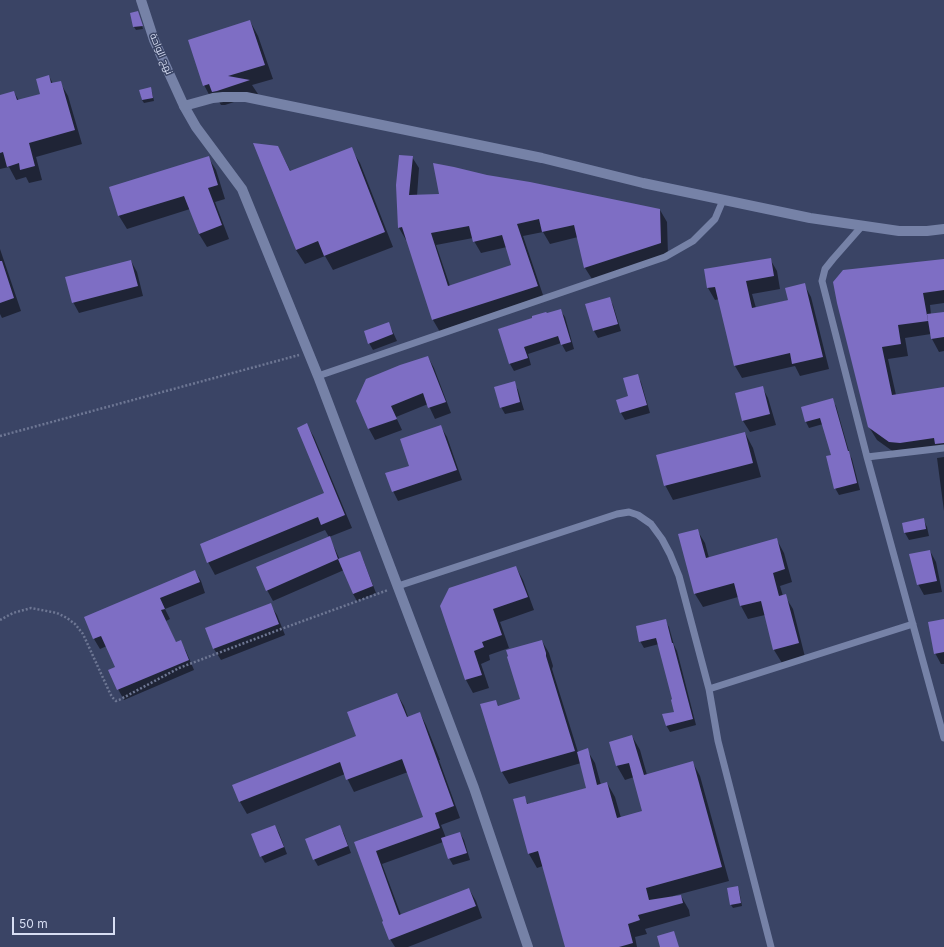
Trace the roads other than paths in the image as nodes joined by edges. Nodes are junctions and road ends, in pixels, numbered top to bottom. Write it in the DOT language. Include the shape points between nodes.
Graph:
graph roads {
  1 [pos="141,0"];
  2 [pos="184,106"];
  3 [pos="723,200"];
  4 [pos="862,226"];
  5 [pos="944,229"];
  6 [pos="318,376"];
  7 [pos="944,448"];
  8 [pos="867,457"];
  9 [pos="398,586"];
  10 [pos="914,624"];
  11 [pos="709,689"];
  12 [pos="944,738"];
  13 [pos="528,947"];
  14 [pos="771,947"];
  1 -- 2 [label="street, نهج الواحة" via="154,40"];
  2 -- 3 [label="street" via="213,98 253,98 542,158 643,184"];
  2 -- 6 [label="street, نهج الواحة" via="196,127 242,189"];
  3 -- 4 [label="street"];
  3 -- 6 [label="lane" via="715,219 693,241 665,257"];
  4 -- 5 [label="street" via="899,231"];
  4 -- 8 [label="lane" via="832,259 825,269 822,281"];
  6 -- 9 [label="street, نهج الواحة"];
  7 -- 8 [label="lane"];
  8 -- 10 [label="lane"];
  9 -- 11 [label="lane" via="629,512 652,524 670,554 679,576"];
  9 -- 13 [label="street, نهج الواحة" via="474,788"];
  10 -- 11 [label="lane"];
  10 -- 12 [label="lane"];
  11 -- 14 [label="lane" via="718,741"];
}
